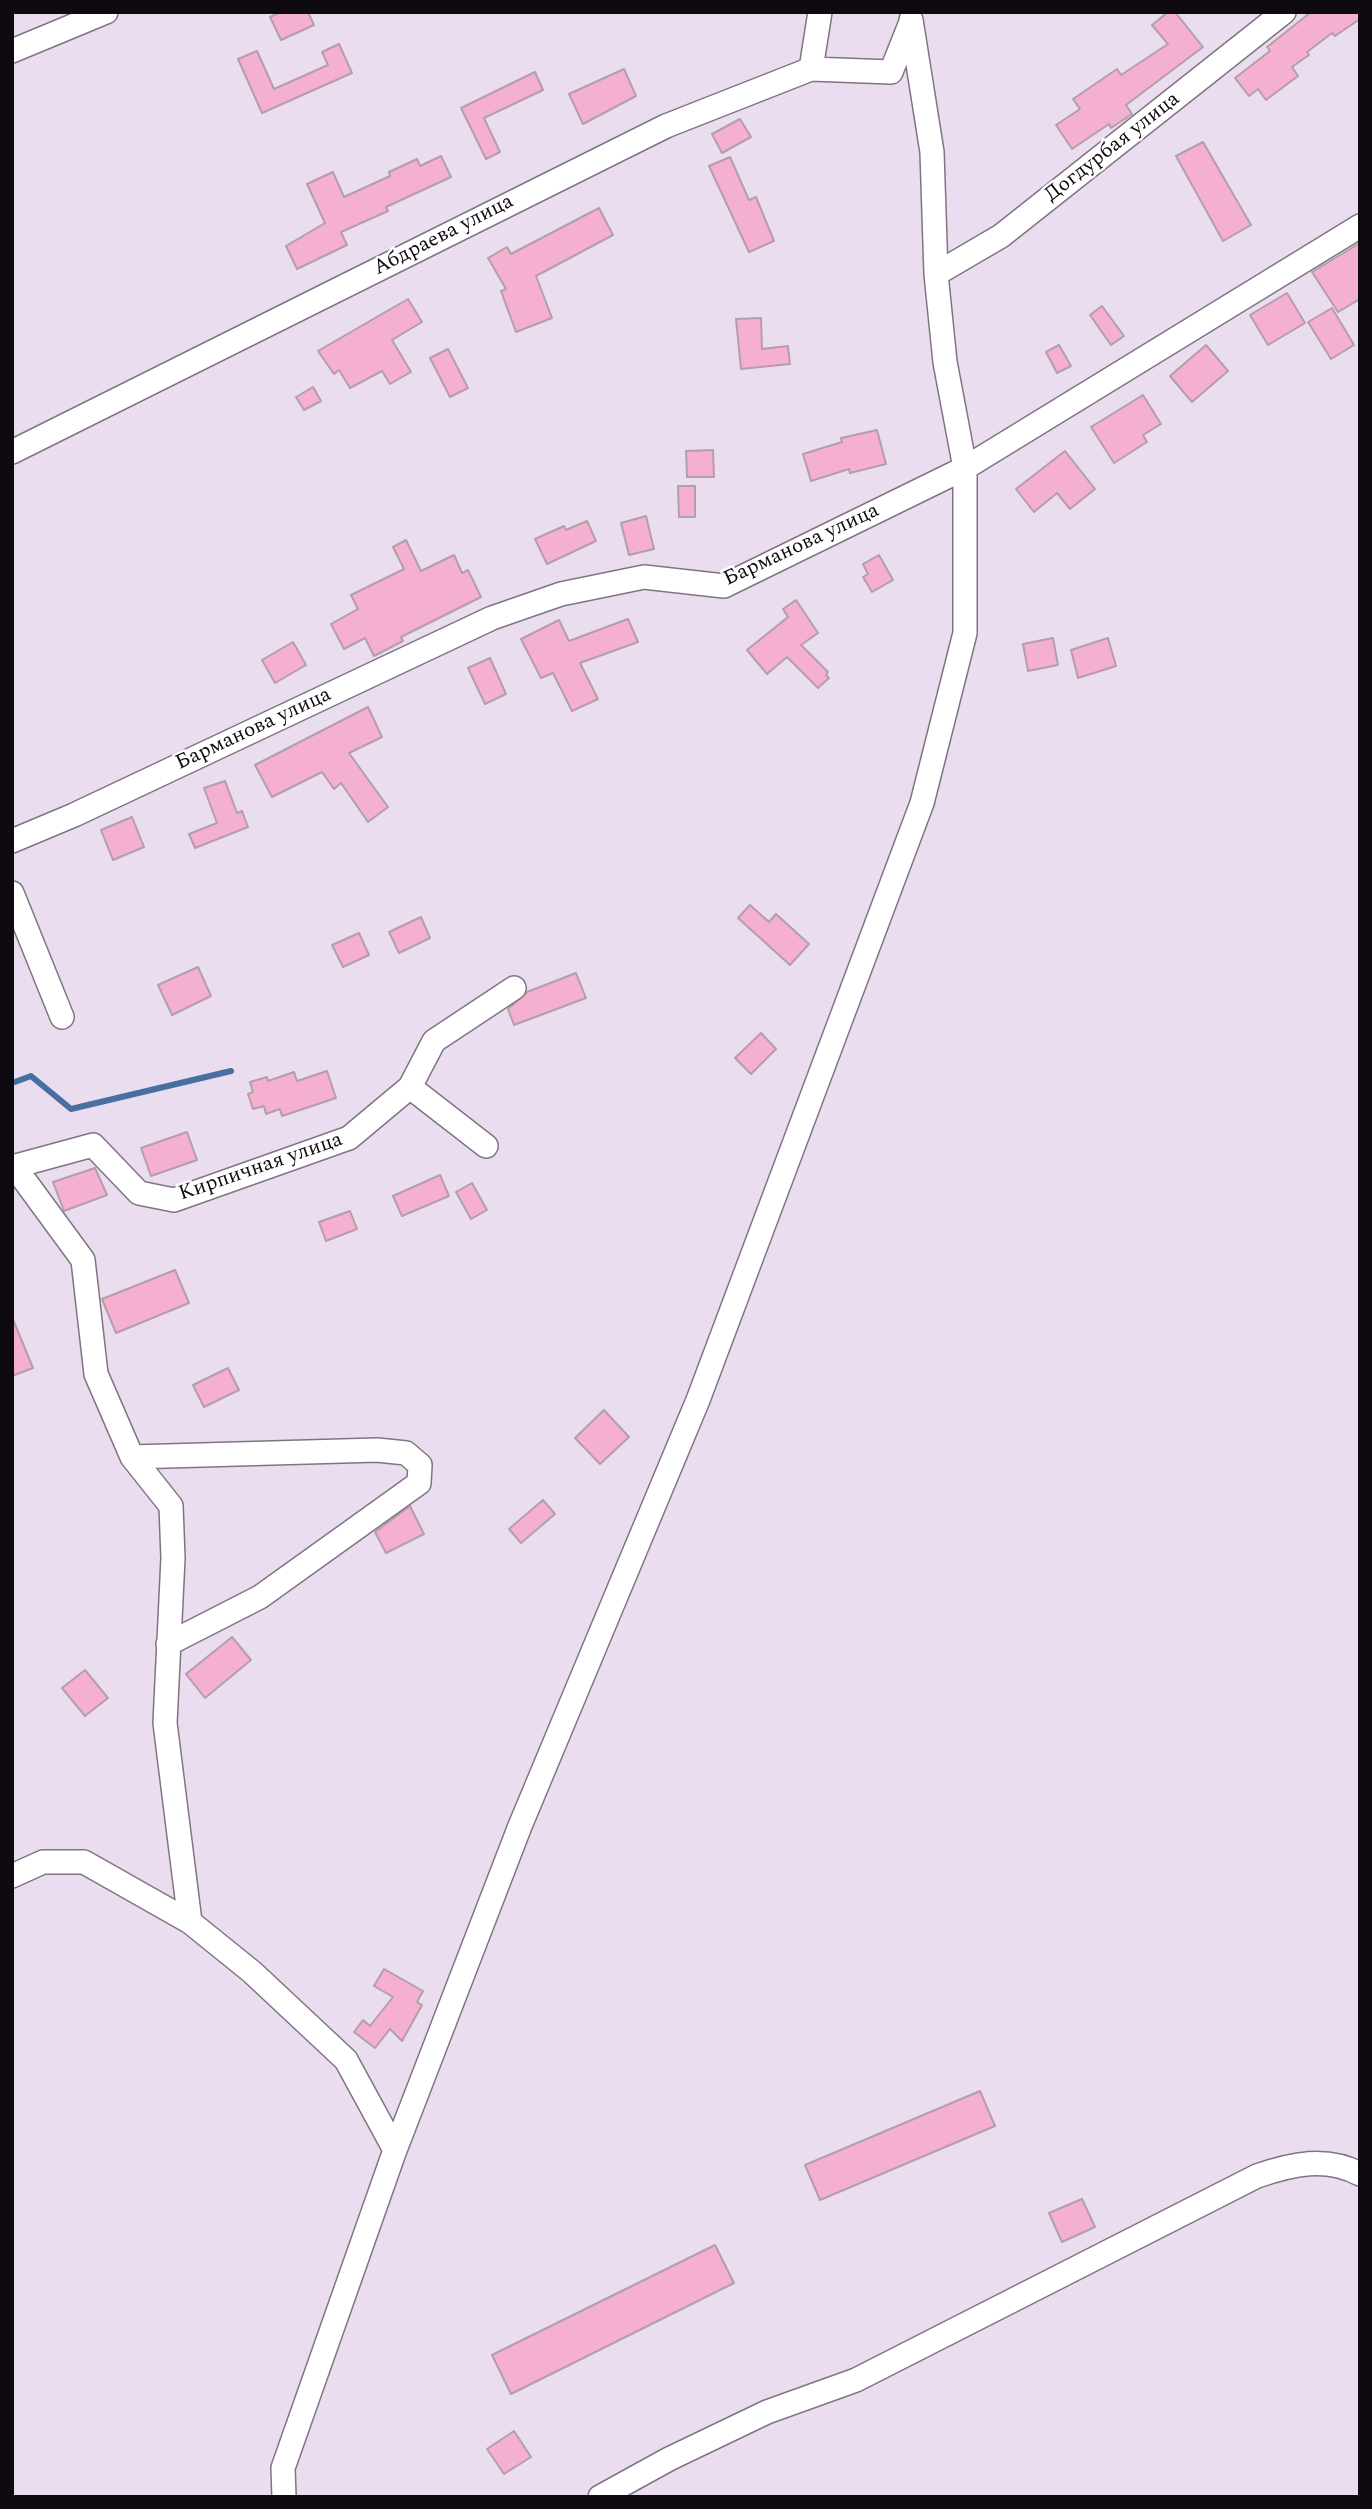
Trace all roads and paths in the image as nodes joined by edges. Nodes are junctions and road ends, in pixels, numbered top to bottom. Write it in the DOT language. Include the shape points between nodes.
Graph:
graph roads {
  1 [pos="106,12"];
  2 [pos="820,12"];
  3 [pos="1284,12"];
  4 [pos="911,16"];
  5 [pos="12,51"];
  6 [pos="811,69"];
  7 [pos="1360,226"];
  8 [pos="936,274"];
  9 [pos="12,452"];
  10 [pos="965,468"];
  11 [pos="12,841"];
  12 [pos="12,893"];
  13 [pos="514,988"];
  14 [pos="62,1017"];
  15 [pos="410,1087"];
  16 [pos="486,1146"];
  17 [pos="13,1166"];
  18 [pos="132,1457"];
  19 [pos="168,1644"];
  20 [pos="12,1876"];
  21 [pos="190,1922"];
  22 [pos="395,2150"];
  23 [pos="1360,2174"];
  24 [pos="284,2497"];
  25 [pos="600,2497"];
  1 -- 5 [label="street"];
  2 -- 6 [label="street"];
  3 -- 8 [label="street, Догдурбая улица" via="1002,236"];
  4 -- 6 [label="street, Абдраева улица" via="891,72"];
  4 -- 8 [label="street" via="932,152"];
  6 -- 9 [label="street, Абдраева улица" via="666,126"];
  7 -- 10 [label="street, Барманова улица"];
  8 -- 10 [label="street" via="945,362"];
  10 -- 11 [label="street, Барманова улица" via="724,586 644,577 561,594 492,618"];
  10 -- 22 [label="street" via="965,633 922,803 698,1400 520,1826"];
  12 -- 14 [label="street"];
  13 -- 15 [label="street, Кирпичная улица" via="434,1041"];
  15 -- 16 [label="street"];
  15 -- 17 [label="street, Кирпичная улица" via="349,1138 174,1200 138,1193 93,1145"];
  17 -- 18 [label="street" via="83,1260 96,1374"];
  18 -- 19 [label="street" via="171,1506"];
  18 -- 19 [label="street" via="377,1450 406,1453 421,1465 419,1483 270,1589"];
  19 -- 21 [label="street" via="165,1723"];
  20 -- 21 [label="street" via="43,1862 84,1861"];
  21 -- 22 [label="street" via="252,1972 346,2060"];
  22 -- 24 [label="street" via="283,2468"];
  23 -- 25 [label="street" via="1342,2165 1309,2163 1257,2176 856,2380 766,2412"];
}
